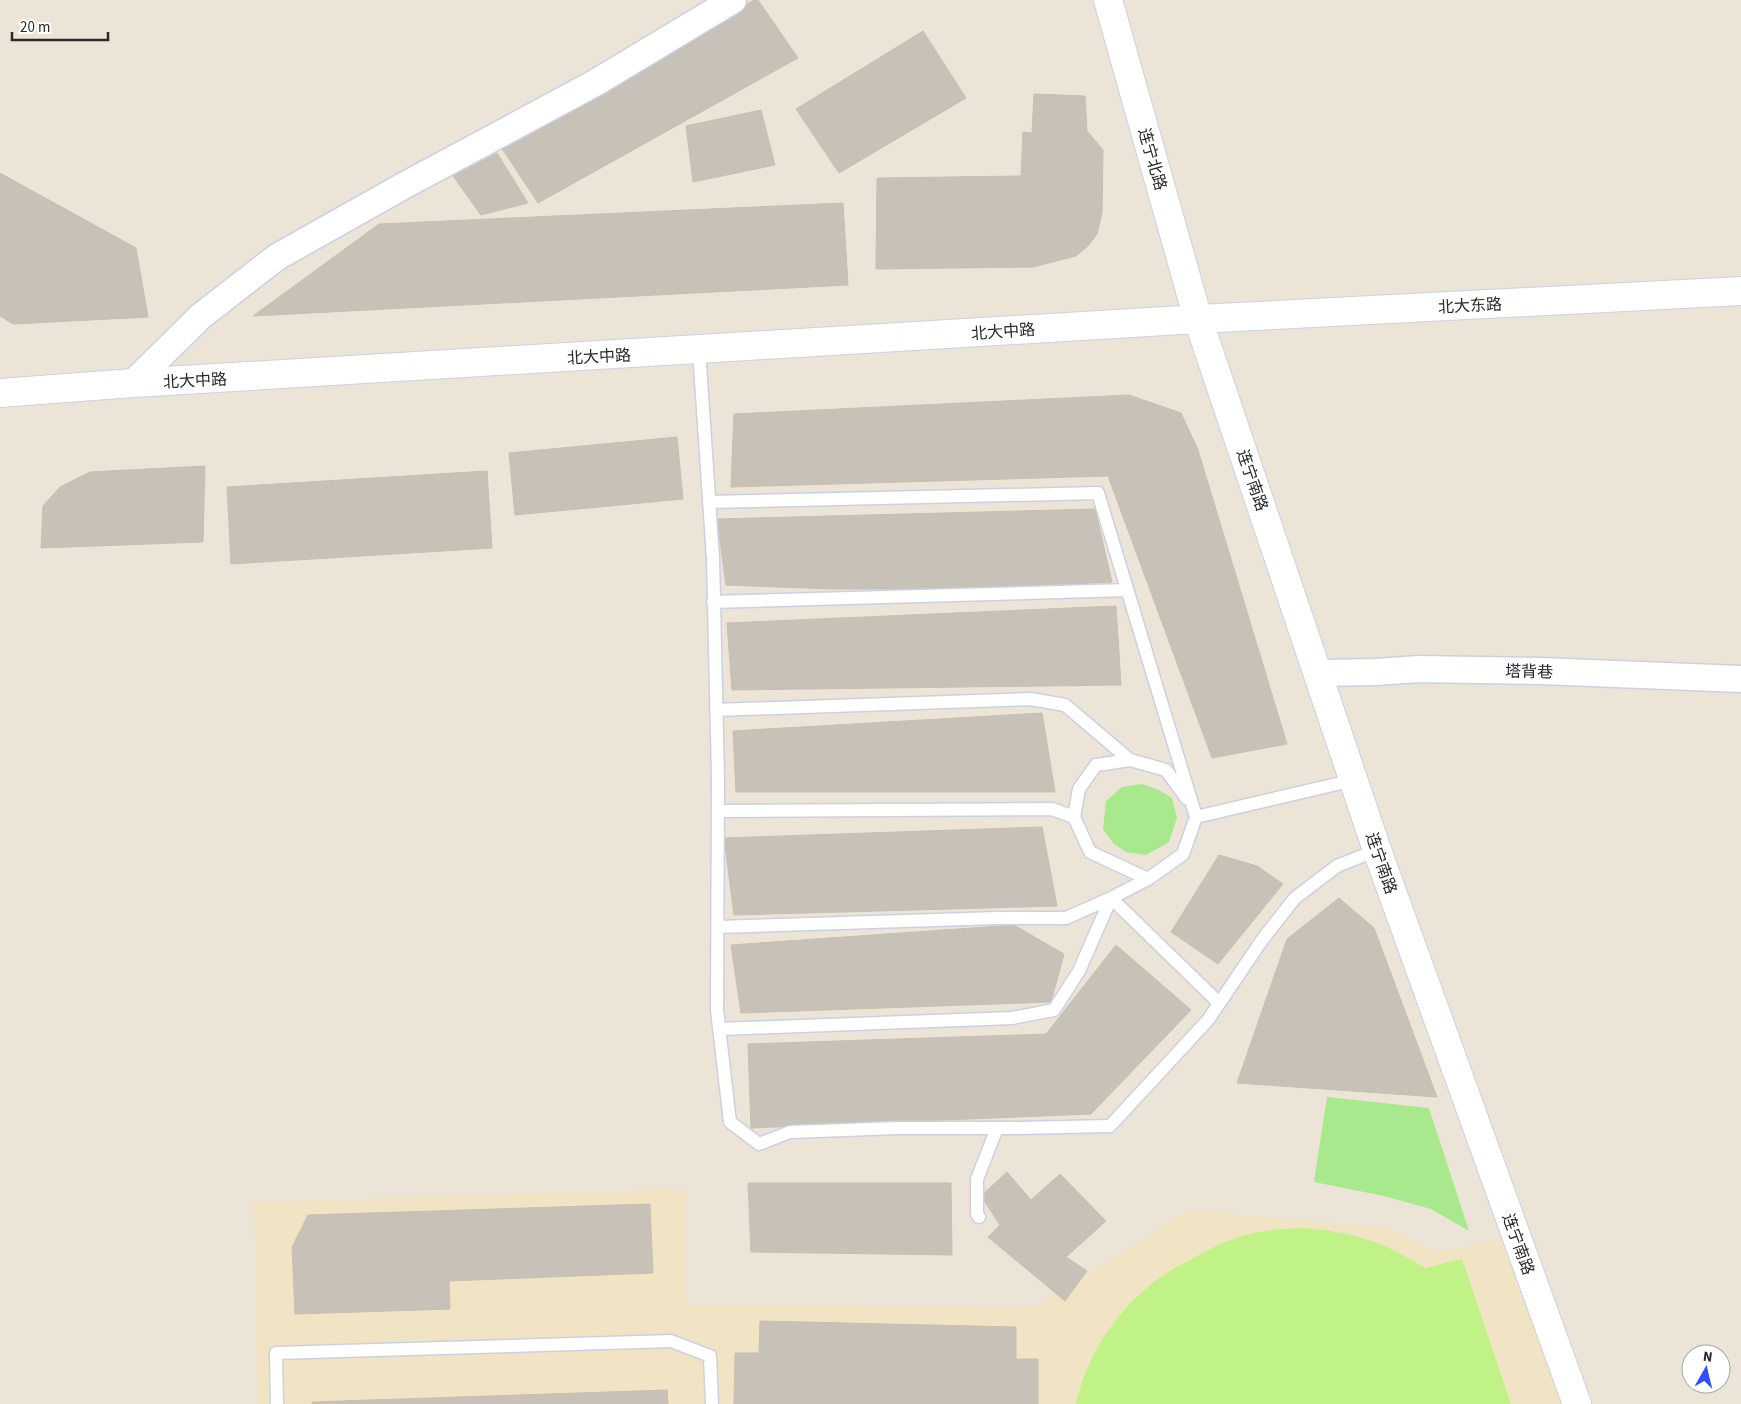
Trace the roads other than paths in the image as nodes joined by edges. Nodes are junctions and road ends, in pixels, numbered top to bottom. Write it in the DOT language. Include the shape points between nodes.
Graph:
graph roads {
  1 [pos="733,0"];
  2 [pos="1108,0"];
  3 [pos="1741,291"];
  4 [pos="1198,319"];
  5 [pos="699,350"];
  6 [pos="133,383"];
  7 [pos="0,393"];
  8 [pos="709,502"];
  9 [pos="1127,590"];
  10 [pos="713,602"];
  11 [pos="1318,673"];
  12 [pos="1741,679"];
  13 [pos="716,710"];
  14 [pos="1130,760"];
  15 [pos="1354,780"];
  16 [pos="718,811"];
  17 [pos="1196,817"];
  18 [pos="1074,818"];
  19 [pos="1377,850"];
  20 [pos="1148,879"];
  21 [pos="1112,898"];
  22 [pos="718,927"];
  23 [pos="1219,1003"];
  24 [pos="720,1029"];
  25 [pos="997,1128"];
  26 [pos="980,1216"];
  27 [pos="277,1404"];
  28 [pos="712,1404"];
  29 [pos="1577,1404"];
  1 -- 6 [label="street" via="594,84 277,257 201,316"];
  2 -- 4 [label="main road, 连宁北路"];
  3 -- 4 [label="main road, 北大东路"];
  4 -- 5 [label="main road, 北大中路"];
  4 -- 11 [label="main road, 连宁南路"];
  5 -- 6 [label="main road, 北大中路"];
  5 -- 8 [label="lane"];
  6 -- 7 [label="main road, 北大中路"];
  8 -- 9 [label="lane" via="1098,494"];
  8 -- 10 [label="lane"];
  9 -- 10 [label="lane"];
  9 -- 17 [label="lane"];
  10 -- 13 [label="lane"];
  11 -- 12 [label="street, 塔背巷" via="1428,669"];
  11 -- 15 [label="main road, 连宁南路"];
  13 -- 14 [label="lane" via="1030,699 1064,705"];
  13 -- 16 [label="lane"];
  14 -- 17 [label="lane" via="1166,770"];
  14 -- 18 [label="lane" via="1096,765 1079,790"];
  15 -- 17 [label="lane"];
  15 -- 19 [label="main road, 连宁南路"];
  16 -- 18 [label="lane" via="1052,809"];
  16 -- 22 [label="lane"];
  17 -- 20 [label="lane" via="1183,854"];
  18 -- 20 [label="lane" via="1090,852"];
  19 -- 23 [label="lane" via="1337,866 1295,898"];
  19 -- 29 [label="main road, 连宁南路"];
  20 -- 21 [label="lane"];
  21 -- 22 [label="lane" via="1066,918"];
  21 -- 23 [label="lane"];
  21 -- 24 [label="lane" via="1079,971 1054,1010 1012,1018"];
  22 -- 24 [label="lane" via="717,1010"];
  23 -- 25 [label="lane" via="1208,1020 1110,1126"];
  24 -- 25 [label="lane" via="730,1122 759,1144 790,1132"];
  25 -- 26 [label="lane" via="977,1179 977,1214"];
  27 -- 28 [label="lane" via="276,1353 671,1342 710,1356"];
}
